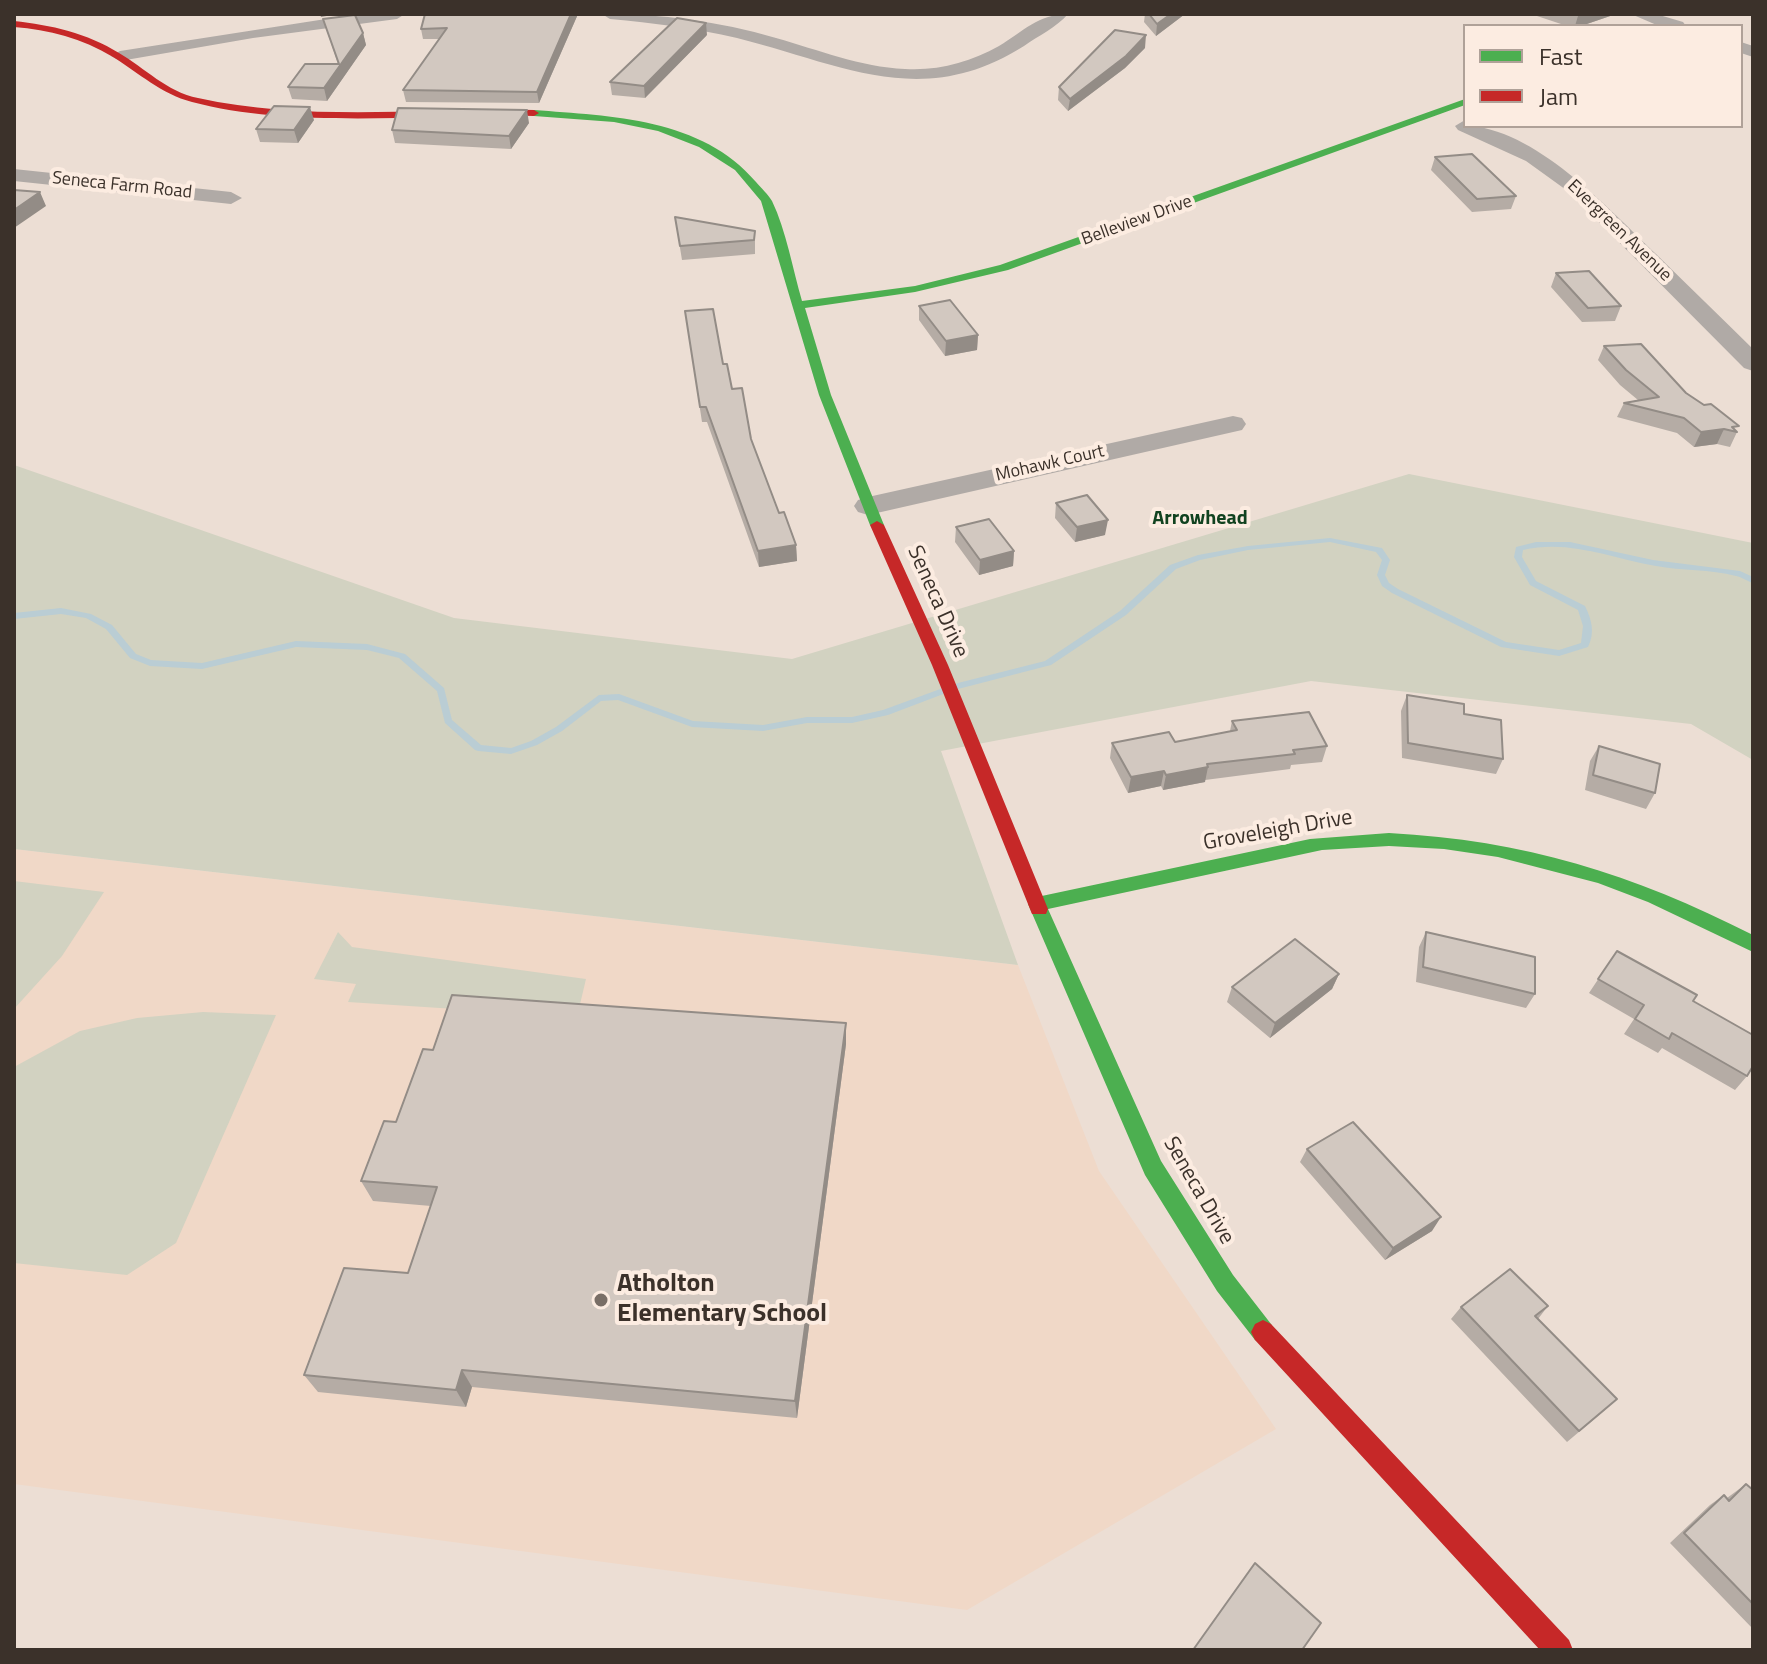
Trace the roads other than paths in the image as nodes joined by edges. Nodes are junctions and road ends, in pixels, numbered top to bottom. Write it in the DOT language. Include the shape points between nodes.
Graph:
graph roads {
  1 [pos="397,14"];
  2 [pos="610,14"];
  3 [pos="1060,14"];
  4 [pos="1639,14"];
  5 [pos="68,18"];
  6 [pos="1696,18"];
  7 [pos="14,24"];
  8 [pos="1669,24"];
  9 [pos="1680,24"];
  10 [pos="43,26"];
  11 [pos="14,34"];
  12 [pos="120,56"];
  13 [pos="1463,103"];
  14 [pos="1435,113"];
  15 [pos="1463,125"];
  16 [pos="1469,128"];
  17 [pos="14,175"];
  18 [pos="231,198"];
  19 [pos="799,305"];
  20 [pos="1753,363"];
  21 [pos="1233,424"];
  22 [pos="868,506"];
  23 [pos="1037,904"];
  24 [pos="1753,944"];
  25 [pos="1559,1650"];
  1 -- 12 [label="street"];
  2 -- 3 [label="street" via="714,28 863,71 915,75 949,72 988,59"];
  4 -- 8 [label="street"];
  5 -- 10 [label="street"];
  6 -- 9 [label="street"];
  7 -- 10 [label="street, Seneca Drive"];
  10 -- 11 [label="street"];
  10 -- 12 [label="street, Seneca Drive"];
  12 -- 19 [label="street, Seneca Drive" via="169,91 224,105 574,116 635,124 692,140 755,180"];
  13 -- 14 [label="street, Belleview Drive"];
  14 -- 15 [label="street, Evergreen Avenue"];
  14 -- 19 [label="street, Belleview Drive" via="1004,268 915,289"];
  16 -- 20 [label="street, Evergreen Avenue" via="1533,157 1576,188"];
  17 -- 18 [label="street, Seneca Farm Road"];
  19 -- 22 [label="street, Seneca Drive" via="825,395"];
  21 -- 22 [label="street, Mohawk Court"];
  22 -- 23 [label="street, Seneca Drive" via="940,665"];
  23 -- 24 [label="street, Groveleigh Drive" via="1333,842 1431,841 1533,855 1589,872 1663,898"];
  23 -- 25 [label="street, Seneca Drive" via="1153,1168 1225,1283 1269,1339"];
}
